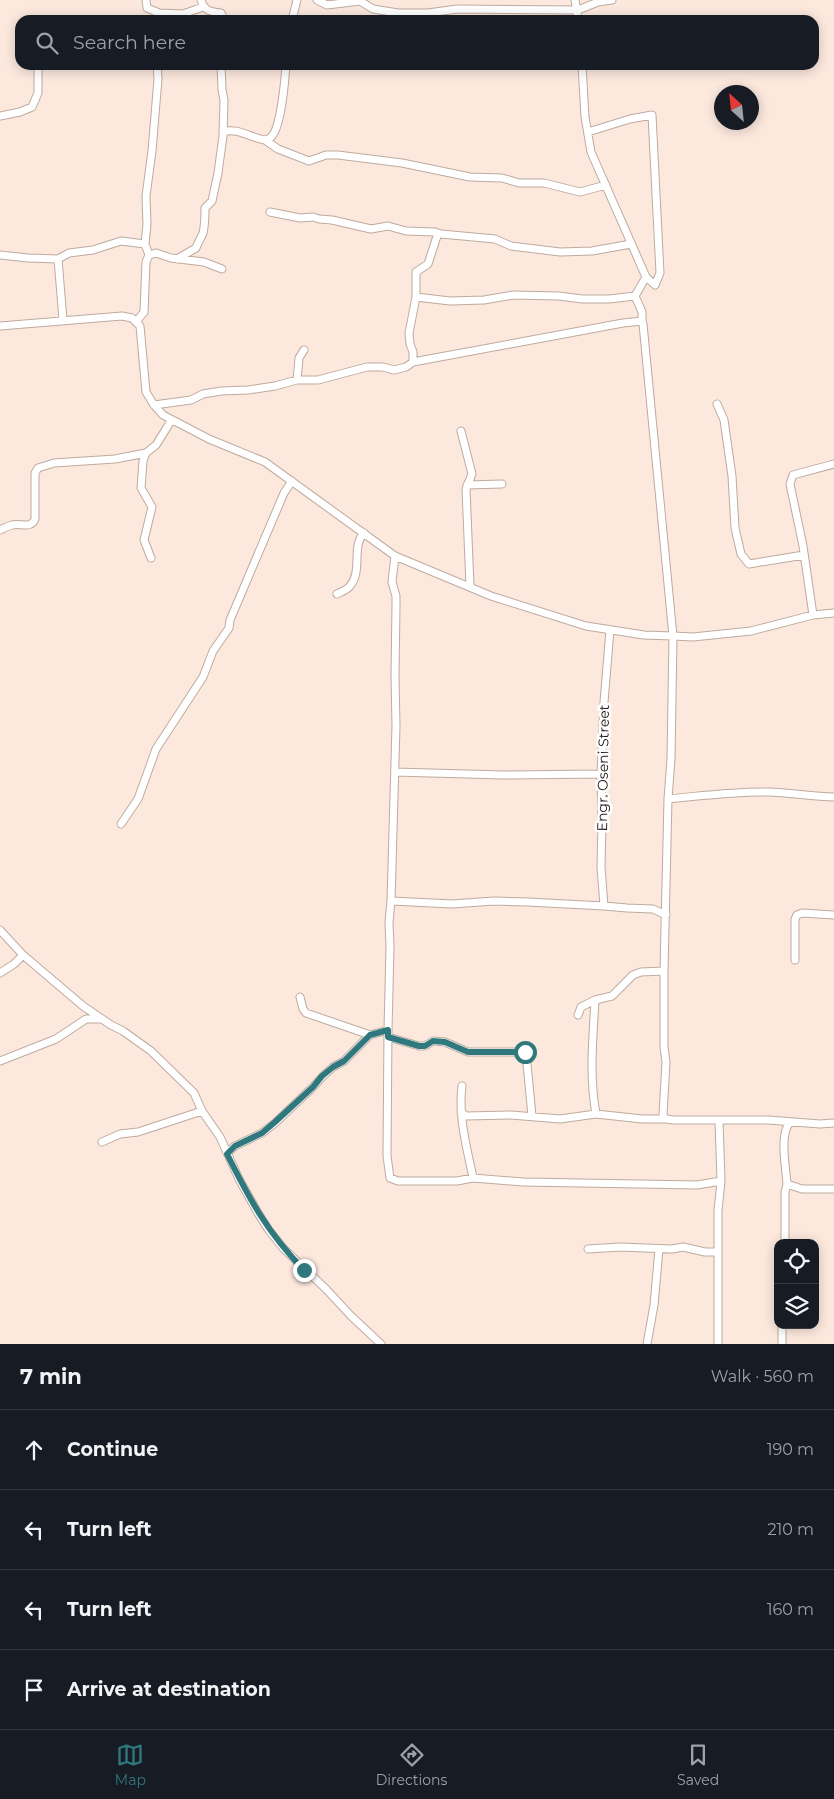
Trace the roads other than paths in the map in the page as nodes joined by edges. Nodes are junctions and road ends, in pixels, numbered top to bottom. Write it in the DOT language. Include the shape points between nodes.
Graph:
graph roads {
  1 [pos="146,0"];
  2 [pos="297,0"];
  3 [pos="317,0"];
  4 [pos="360,0"];
  5 [pos="575,0"];
  6 [pos="612,0"];
  7 [pos="202,3"];
  8 [pos="578,10"];
  9 [pos="157,15"];
  10 [pos="175,15"];
  11 [pos="221,15"];
  12 [pos="293,15"];
  13 [pos="578,15"];
  14 [pos="38,70"];
  15 [pos="157,70"];
  16 [pos="221,70"];
  17 [pos="286,70"];
  18 [pos="582,70"];
  19 [pos="0,116"];
  20 [pos="223,132"];
  21 [pos="588,132"];
  22 [pos="268,142"];
  23 [pos="606,185"];
  24 [pos="270,212"];
  25 [pos="438,233"];
  26 [pos="145,244"];
  27 [pos="631,244"];
  28 [pos="0,255"];
  29 [pos="149,255"];
  30 [pos="58,259"];
  31 [pos="177,259"];
  32 [pos="222,269"];
  33 [pos="646,277"];
  34 [pos="636,296"];
  35 [pos="416,297"];
  36 [pos="64,320"];
  37 [pos="642,321"];
  38 [pos="136,322"];
  39 [pos="0,326"];
  40 [pos="304,350"];
  41 [pos="412,362"];
  42 [pos="296,380"];
  43 [pos="718,404"];
  44 [pos="154,405"];
  45 [pos="171,420"];
  46 [pos="461,431"];
  47 [pos="146,453"];
  48 [pos="834,464"];
  49 [pos="292,481"];
  50 [pos="502,484"];
  51 [pos="468,485"];
  52 [pos="0,530"];
  53 [pos="364,533"];
  54 [pos="804,555"];
  55 [pos="395,556"];
  56 [pos="151,558"];
  57 [pos="470,586"];
  58 [pos="336,594"];
  59 [pos="834,612"];
  60 [pos="813,615"];
  61 [pos="610,630"];
  62 [pos="673,636"];
  63 [pos="395,772"];
  64 [pos="601,774"];
  65 [pos="834,797"];
  66 [pos="668,799"];
  67 [pos="121,824"];
  68 [pos="391,901"];
  69 [pos="604,906"];
  70 [pos="666,915"];
  71 [pos="834,915"];
  72 [pos="0,930"];
  73 [pos="23,955"];
  74 [pos="795,960"];
  75 [pos="664,971"];
  76 [pos="0,973"];
  77 [pos="300,996"];
  78 [pos="595,1000"];
  79 [pos="578,1015"];
  80 [pos="101,1019"];
  81 [pos="388,1034"];
  82 [pos="370,1035"];
  83 [pos="0,1061"];
  84 [pos="462,1086"];
  85 [pos="202,1111"];
  86 [pos="462,1112"];
  87 [pos="596,1114"];
  88 [pos="532,1116"];
  89 [pos="666,1119"];
  90 [pos="719,1121"];
  91 [pos="790,1122"];
  92 [pos="834,1123"];
  93 [pos="102,1142"];
  94 [pos="227,1154"];
  95 [pos="473,1178"];
  96 [pos="721,1182"];
  97 [pos="787,1184"];
  98 [pos="834,1189"];
  99 [pos="785,1239"];
  100 [pos="588,1249"];
  101 [pos="659,1249"];
  102 [pos="718,1252"];
  103 [pos="782,1329"];
  104 [pos="381,1344"];
  105 [pos="647,1344"];
  106 [pos="718,1344"];
  107 [pos="782,1344"];
  1 -- 9 [label="street" via="147,8"];
  2 -- 12 [label="street"];
  3 -- 4 [label="street" via="328,5"];
  4 -- 8 [label="street" via="373,9 398,13 457,9"];
  5 -- 8 [label="street"];
  6 -- 8 [label="street"];
  7 -- 10 [label="street"];
  7 -- 11 [label="street" via="209,12"];
  8 -- 13 [label="street"];
  14 -- 19 [label="street" via="38,94 32,107"];
  15 -- 26 [label="street"];
  16 -- 20 [label="street"];
  17 -- 22 [label="street" via="278,122"];
  18 -- 21 [label="street"];
  20 -- 22 [label="street" via="235,130"];
  20 -- 31 [label="street" via="218,173 212,201 205,208 202,234 196,248"];
  21 -- 23 [label="street" via="591,152"];
  21 -- 33 [label="street" via="652,115 660,273 655,285"];
  22 -- 23 [label="street" via="309,161 338,155 519,183 544,183 580,192"];
  23 -- 27 [label="street"];
  24 -- 25 [label="street" via="371,229 388,226"];
  25 -- 27 [label="street" via="495,239 511,246 560,252 592,251"];
  25 -- 35 [label="street" via="428,264 416,272"];
  26 -- 29 [label="street"];
  26 -- 30 [label="street" via="121,241 69,253"];
  27 -- 33 [label="street"];
  28 -- 30 [label="street"];
  29 -- 31 [label="street" via="156,253"];
  29 -- 38 [label="street" via="144,312"];
  30 -- 36 [label="street"];
  31 -- 32 [label="street" via="204,262"];
  33 -- 34 [label="street"];
  34 -- 35 [label="street" via="582,299 513,295 450,301"];
  34 -- 37 [label="street"];
  35 -- 41 [label="street" via="409,333"];
  36 -- 38 [label="street" via="122,316"];
  36 -- 39 [label="street"];
  37 -- 41 [label="street"];
  37 -- 62 [label="street"];
  38 -- 44 [label="street" via="140,326 146,392"];
  40 -- 42 [label="street" via="299,358"];
  41 -- 42 [label="street" via="394,370 367,367 318,380"];
  42 -- 44 [label="street"];
  43 -- 54 [label="street" via="724,420 735,528 741,554 749,564"];
  44 -- 45 [label="street"];
  45 -- 47 [label="street" via="156,445"];
  45 -- 49 [label="street" via="265,462"];
  46 -- 51 [label="street" via="472,474"];
  47 -- 52 [label="street" via="115,459 54,463 38,468 35,473 33,523 10,525"];
  47 -- 56 [label="street" via="141,488 152,507 144,540"];
  48 -- 54 [label="street" via="793,475 791,480"];
  49 -- 53 [label="street"];
  49 -- 67 [label="street" via="284,493 229,628 213,651 203,677 156,749 138,798"];
  50 -- 51 [label="street"];
  51 -- 57 [label="street"];
  53 -- 55 [label="street"];
  53 -- 58 [label="street" via="358,542 352,584"];
  54 -- 60 [label="street"];
  55 -- 57 [label="street"];
  55 -- 63 [label="street" via="392,582 396,596"];
  57 -- 61 [label="street" via="559,618"];
  59 -- 60 [label="street"];
  60 -- 62 [label="street" via="751,631"];
  61 -- 62 [label="street"];
  61 -- 64 [label="street, Engr. Oseni Street"];
  62 -- 66 [label="street"];
  63 -- 64 [label="street"];
  63 -- 68 [label="street"];
  64 -- 69 [label="street, Engr. Oseni Street"];
  65 -- 66 [label="street" via="768,792"];
  66 -- 70 [label="street"];
  68 -- 69 [label="street"];
  68 -- 81 [label="street"];
  69 -- 70 [label="street" via="653,908"];
  70 -- 75 [label="street"];
  71 -- 74 [label="street" via="797,915"];
  72 -- 73 [label="street"];
  73 -- 76 [label="street"];
  73 -- 80 [label="street"];
  75 -- 78 [label="street" via="633,975 612,996"];
  75 -- 89 [label="street" via="666,1062 663,1108"];
  77 -- 82 [label="street" via="306,1013"];
  78 -- 79 [label="street" via="581,1006"];
  78 -- 87 [label="street" via="592,1046"];
  80 -- 83 [label="street" via="86,1019 56,1039"];
  80 -- 85 [label="street" via="136,1040 162,1061 194,1093"];
  81 -- 82 [label="street"];
  81 -- 88 [label="street" via="419,1046 433,1041 445,1042 468,1052 528,1053"];
  81 -- 95 [label="street" via="387,1156 390,1178 398,1181"];
  82 -- 94 [label="street" via="262,1133 235,1146"];
  84 -- 86 [label="street"];
  85 -- 93 [label="street"];
  85 -- 94 [label="street"];
  86 -- 88 [label="street" via="466,1116"];
  86 -- 95 [label="street"];
  87 -- 88 [label="street" via="560,1119"];
  87 -- 89 [label="street"];
  89 -- 90 [label="street"];
  90 -- 91 [label="street"];
  90 -- 96 [label="street"];
  91 -- 92 [label="street"];
  91 -- 97 [label="street" via="784,1136"];
  94 -- 104 [label="street" via="258,1213 284,1249"];
  95 -- 96 [label="street" via="668,1185"];
  96 -- 102 [label="street"];
  97 -- 98 [label="street" via="802,1189"];
  97 -- 99 [label="street"];
  100 -- 101 [label="street"];
  101 -- 102 [label="street" via="683,1247"];
  101 -- 105 [label="street"];
  102 -- 106 [label="street"];
  103 -- 107 [label="street"];
}
